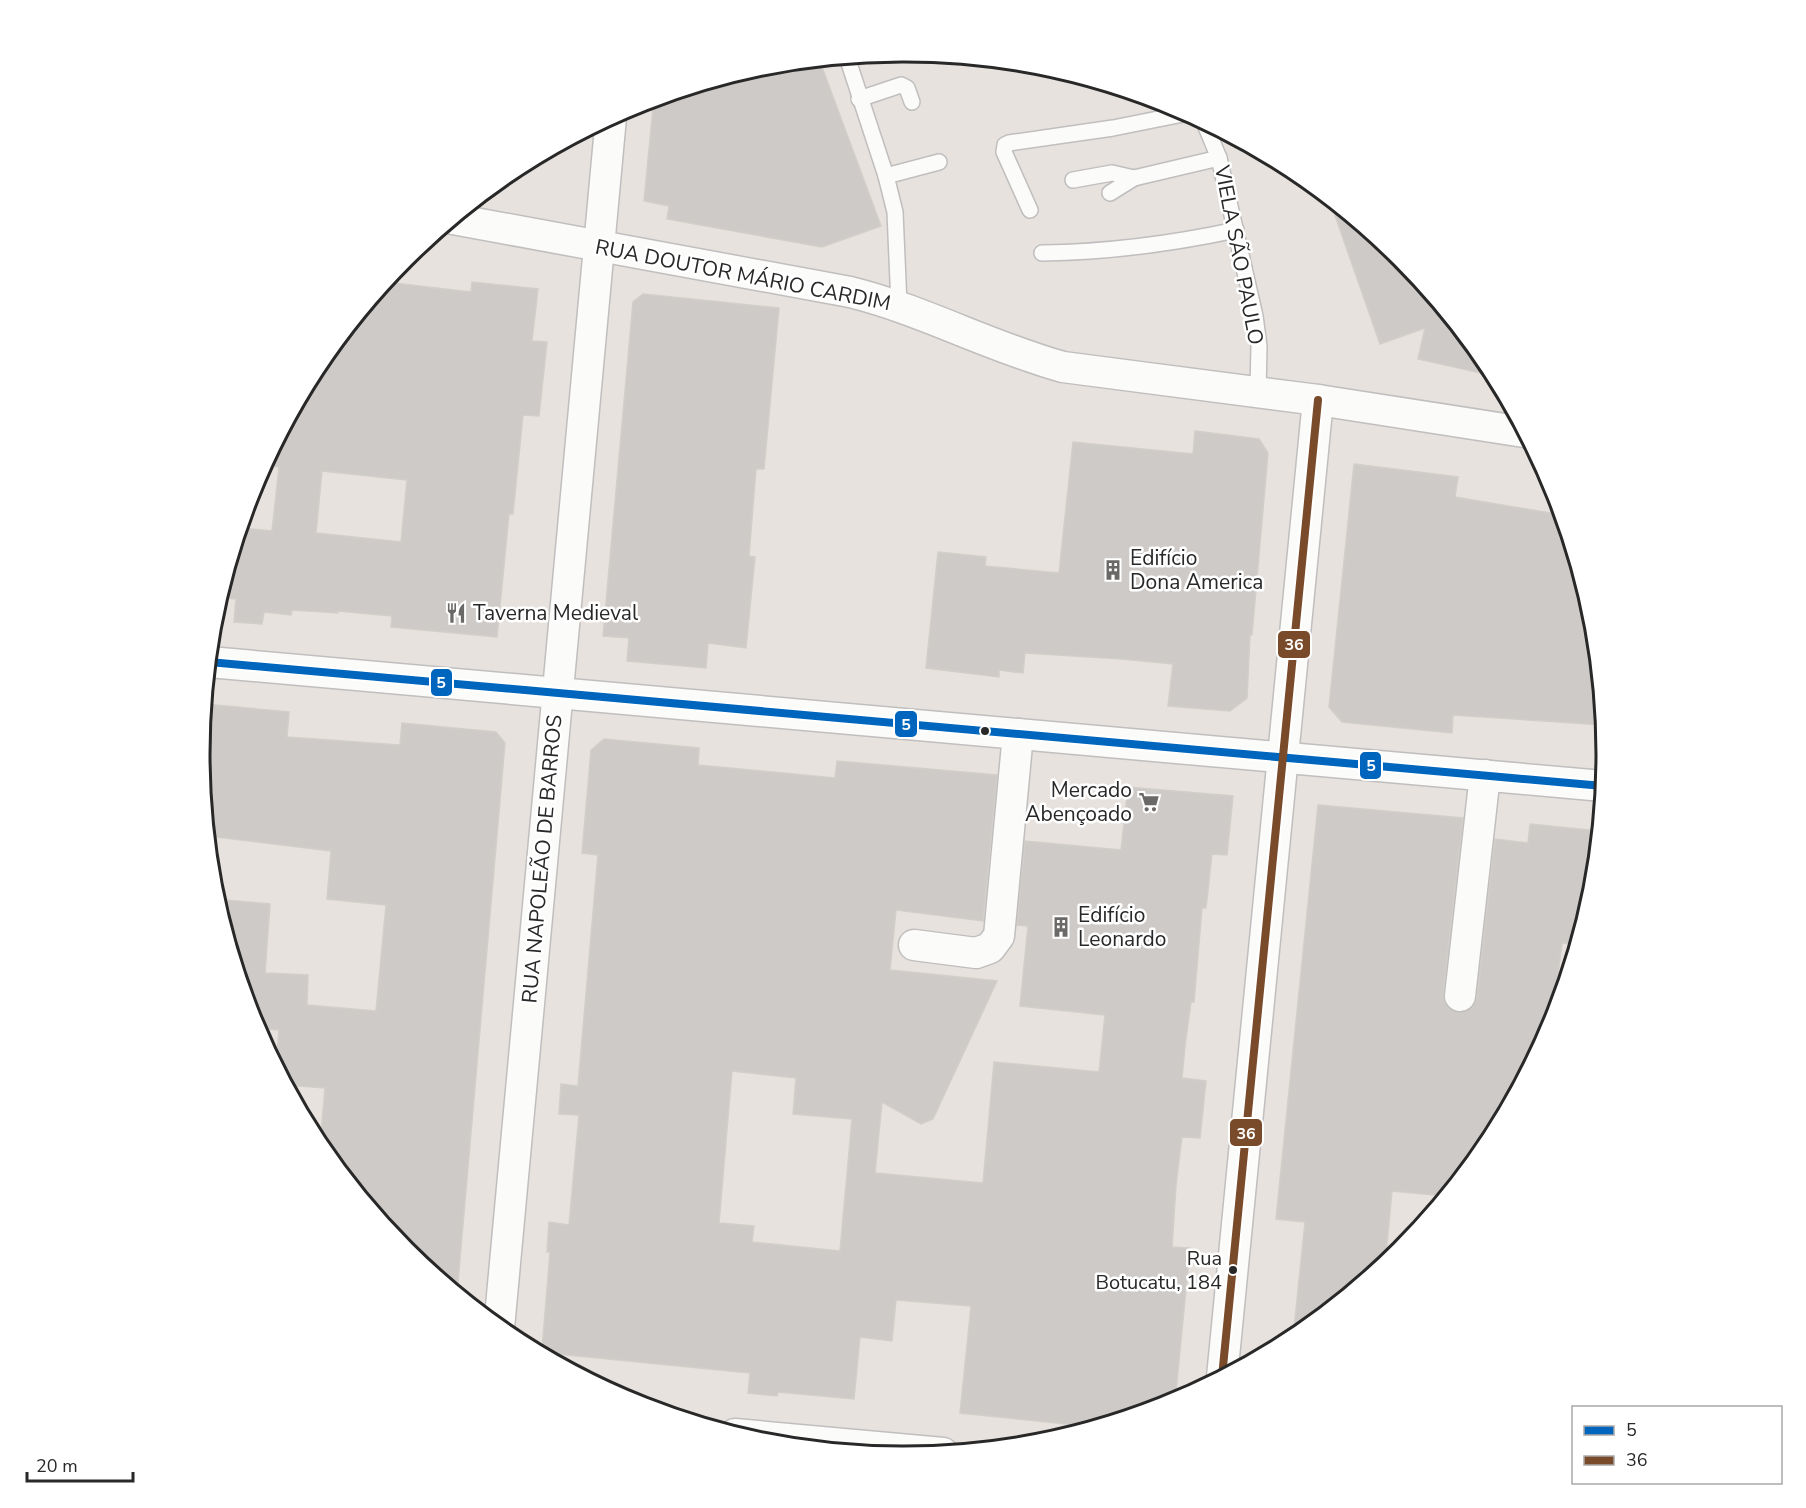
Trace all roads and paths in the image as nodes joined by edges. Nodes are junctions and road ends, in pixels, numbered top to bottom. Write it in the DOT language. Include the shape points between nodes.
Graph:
graph roads {
  1 [pos="849,64"];
  2 [pos="859,99"];
  3 [pos="912,102"];
  4 [pos="1173,116"];
  5 [pos="610,127"];
  6 [pos="1208,133"];
  7 [pos="1219,158"];
  8 [pos="939,162"];
  9 [pos="886,176"];
  10 [pos="1134,178"];
  11 [pos="1072,180"];
  12 [pos="1110,193"];
  13 [pos="1030,210"];
  14 [pos="461,221"];
  15 [pos="1236,230"];
  16 [pos="599,247"];
  17 [pos="1041,253"];
  18 [pos="899,305"];
  19 [pos="1258,392"];
  20 [pos="1318,400"];
  21 [pos="1515,431"];
  22 [pos="216,663"];
  23 [pos="557,691"];
  24 [pos="1018,734"];
  25 [pos="1284,758"];
  26 [pos="1485,776"];
  27 [pos="1595,785"];
  28 [pos="914,945"];
  29 [pos="1460,996"];
  30 [pos="500,1317"];
  31 [pos="1223,1368"];
  1 -- 2 [label="lane"];
  2 -- 3 [label="lane" via="901,85 907,88"];
  2 -- 9 [label="lane"];
  4 -- 13 [label="lane" via="1005,145 1004,152"];
  5 -- 16 [label="street, RUA NAPOLEÃO DE BARROS"];
  6 -- 7 [label="lane, VIELA SÃO PAULO"];
  7 -- 10 [label="lane"];
  7 -- 15 [label="lane, VIELA SÃO PAULO"];
  8 -- 9 [label="lane"];
  9 -- 18 [label="lane" via="895,213"];
  10 -- 11 [label="lane" via="1112,173"];
  10 -- 12 [label="lane"];
  14 -- 16 [label="street, RUA DOUTOR MÁRIO CARDIM"];
  15 -- 17 [label="lane" via="1172,244 1092,253"];
  15 -- 19 [label="lane, VIELA SÃO PAULO" via="1255,316"];
  16 -- 18 [label="street, RUA DOUTOR MÁRIO CARDIM" via="850,292"];
  16 -- 23 [label="street, RUA NAPOLEÃO DE BARROS"];
  18 -- 19 [label="street, RUA DOUTOR MÁRIO CARDIM" via="1034,359"];
  19 -- 20 [label="street, RUA DOUTOR MÁRIO CARDIM"];
  20 -- 21 [label="street, RUA DOUTOR MÁRIO CARDIM"];
  20 -- 25 [label="street"];
  22 -- 23 [label="street"];
  23 -- 24 [label="street"];
  23 -- 30 [label="street, RUA NAPOLEÃO DE BARROS"];
  24 -- 25 [label="street"];
  24 -- 28 [label="street" via="999,936 990,948 976,953"];
  25 -- 26 [label="street"];
  25 -- 31 [label="street"];
  26 -- 27 [label="street"];
  26 -- 29 [label="street"];
}
